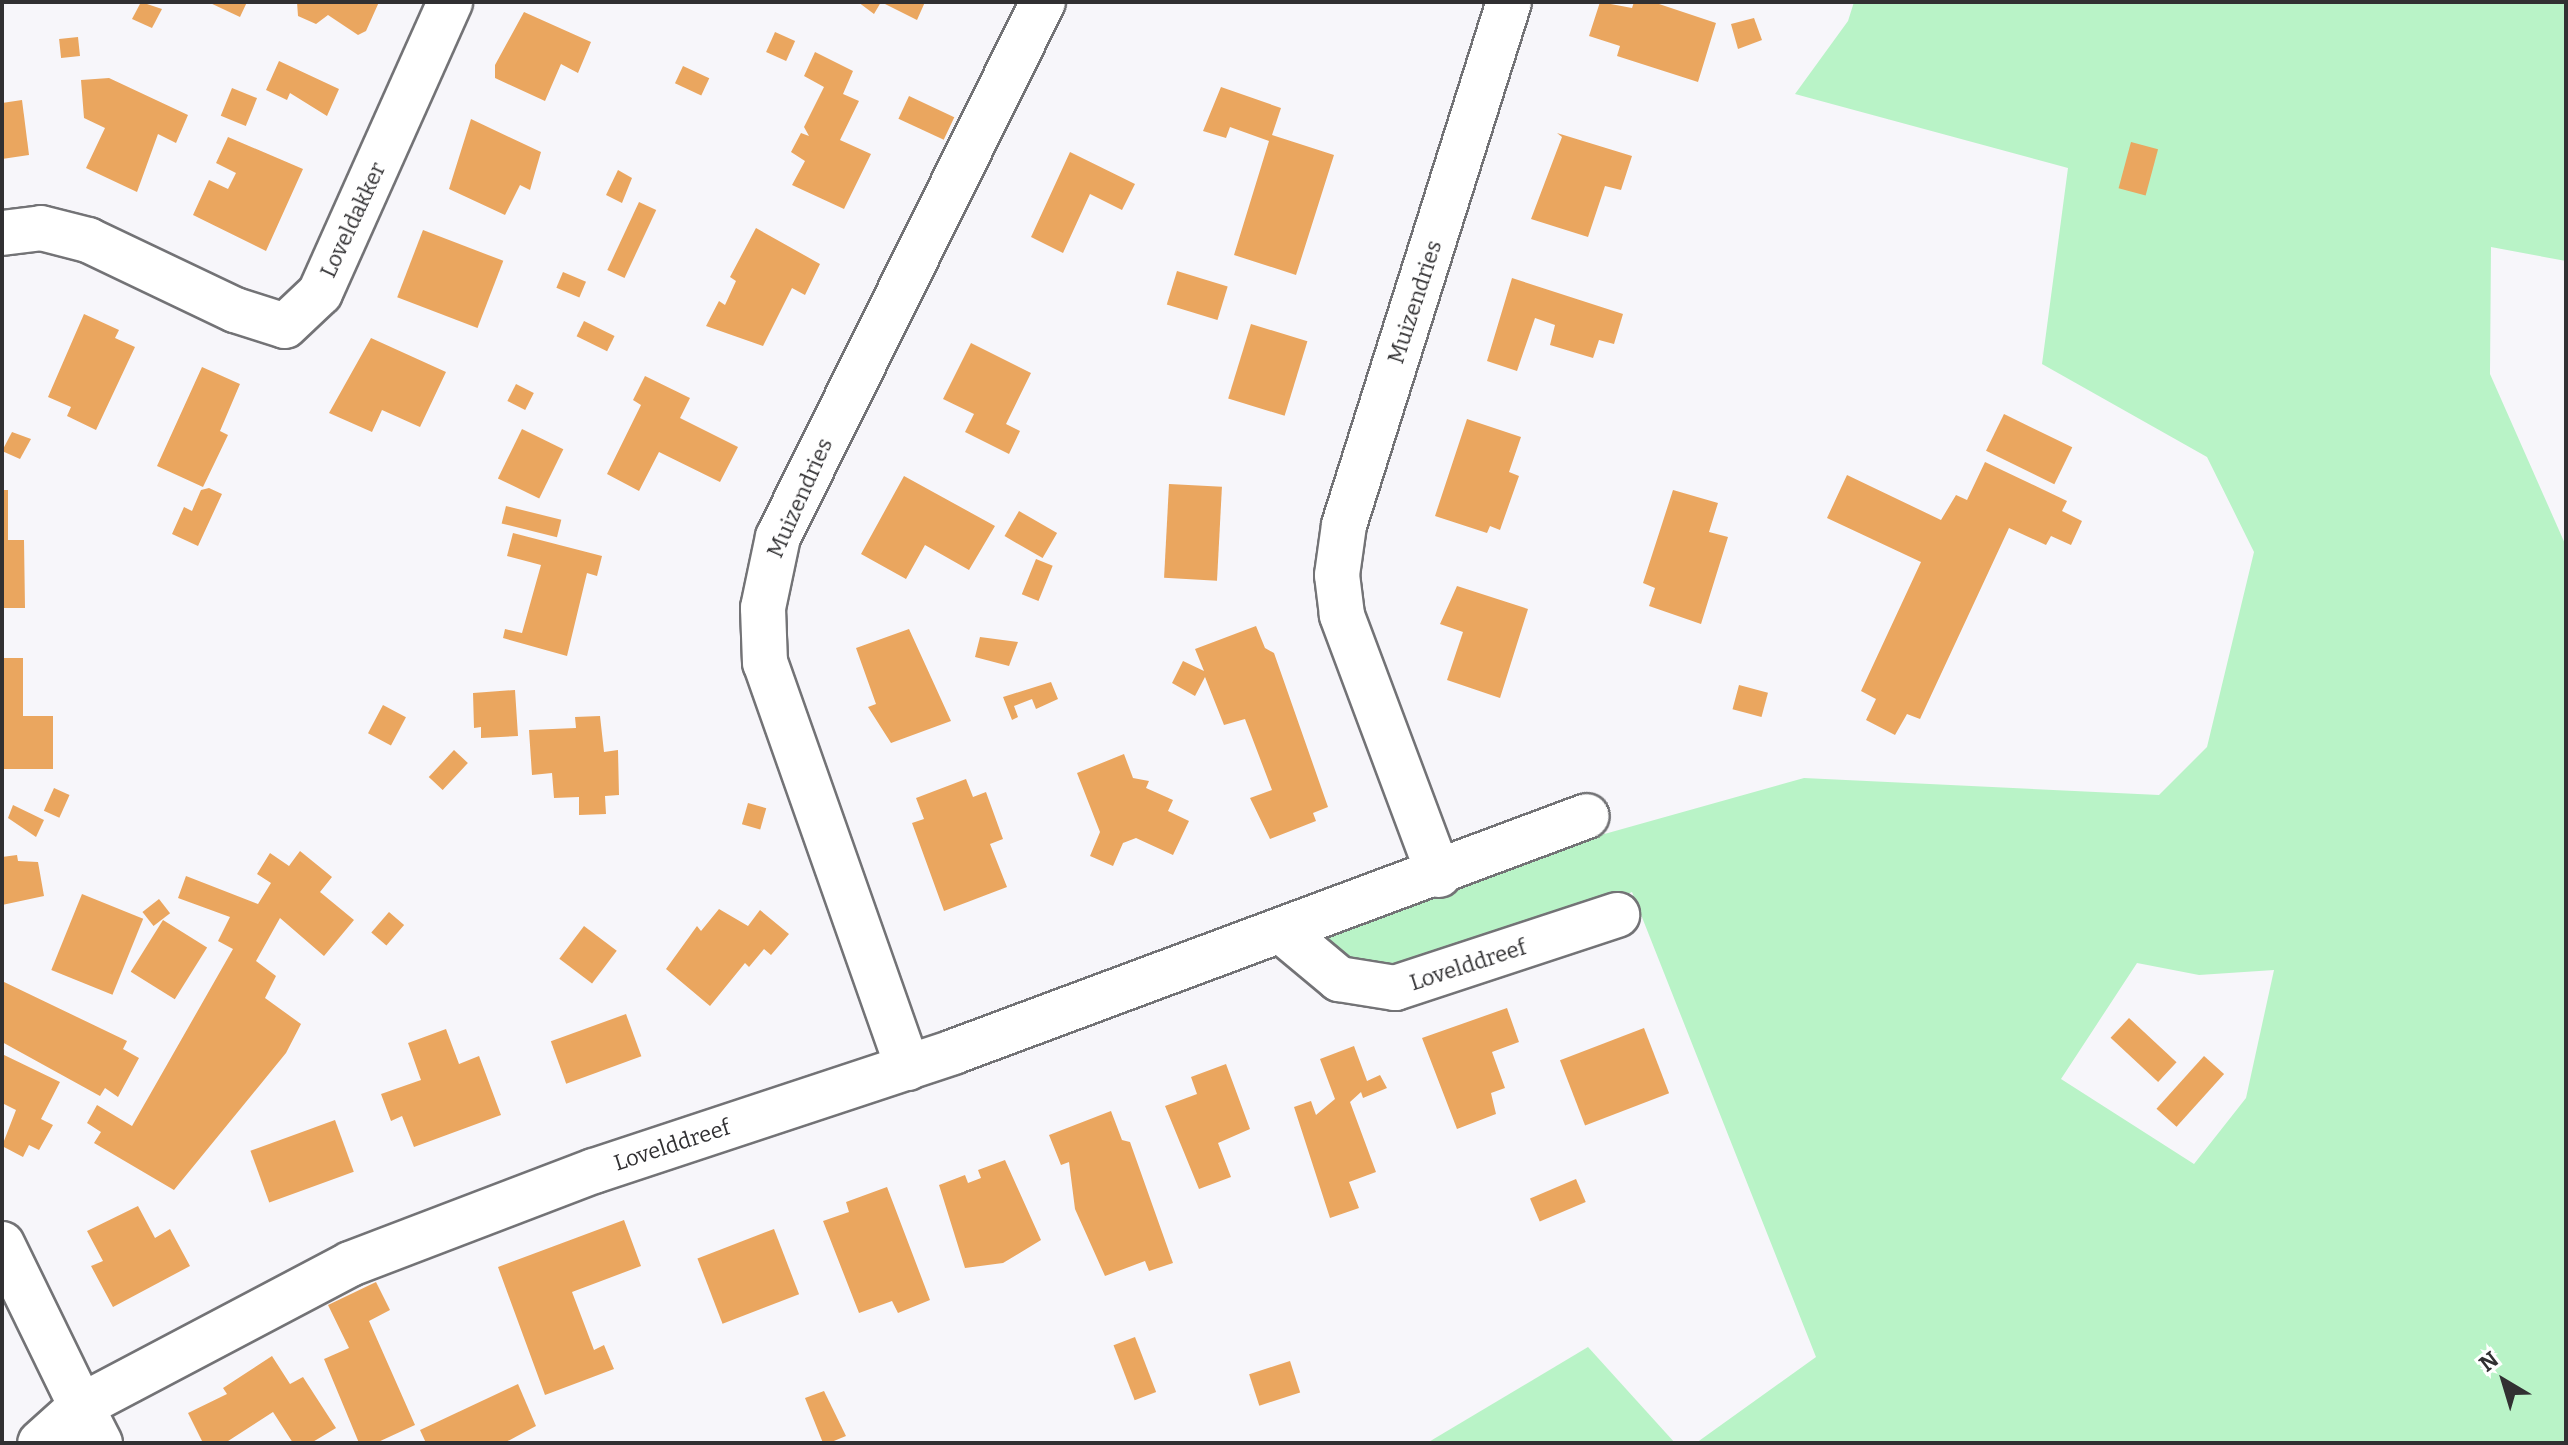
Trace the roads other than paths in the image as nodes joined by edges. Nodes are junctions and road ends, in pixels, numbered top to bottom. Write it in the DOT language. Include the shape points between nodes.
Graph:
graph roads {
  1 [pos="450,2"];
  2 [pos="1043,2"];
  3 [pos="1509,2"];
  4 [pos="2,233"];
  5 [pos="1587,816"];
  6 [pos="1439,875"];
  7 [pos="1617,915"];
  8 [pos="1284,933"];
  9 [pos="908,1068"];
  10 [pos="2,1244"];
  11 [pos="91,1424"];
  12 [pos="40,1443"];
  1 -- 4 [label="street, Loveldakker" via="320,293 285,326 235,310 88,240 41,228"];
  2 -- 9 [label="street, Muizendries" via="778,537 763,608 765,663"];
  3 -- 6 [label="street, Muizendries" via="1344,525 1337,575 1342,615"];
  5 -- 6 [label="street, Lovelddreef"];
  6 -- 8 [label="street, Lovelddreef"];
  7 -- 8 [label="street, Lovelddreef" via="1395,988 1339,979"];
  8 -- 9 [label="street, Lovelddreef"];
  9 -- 11 [label="street, Lovelddreef" via="594,1171 350,1264"];
  10 -- 11 [label="street"];
  11 -- 12 [label="street, Lovelddreef"];
}
